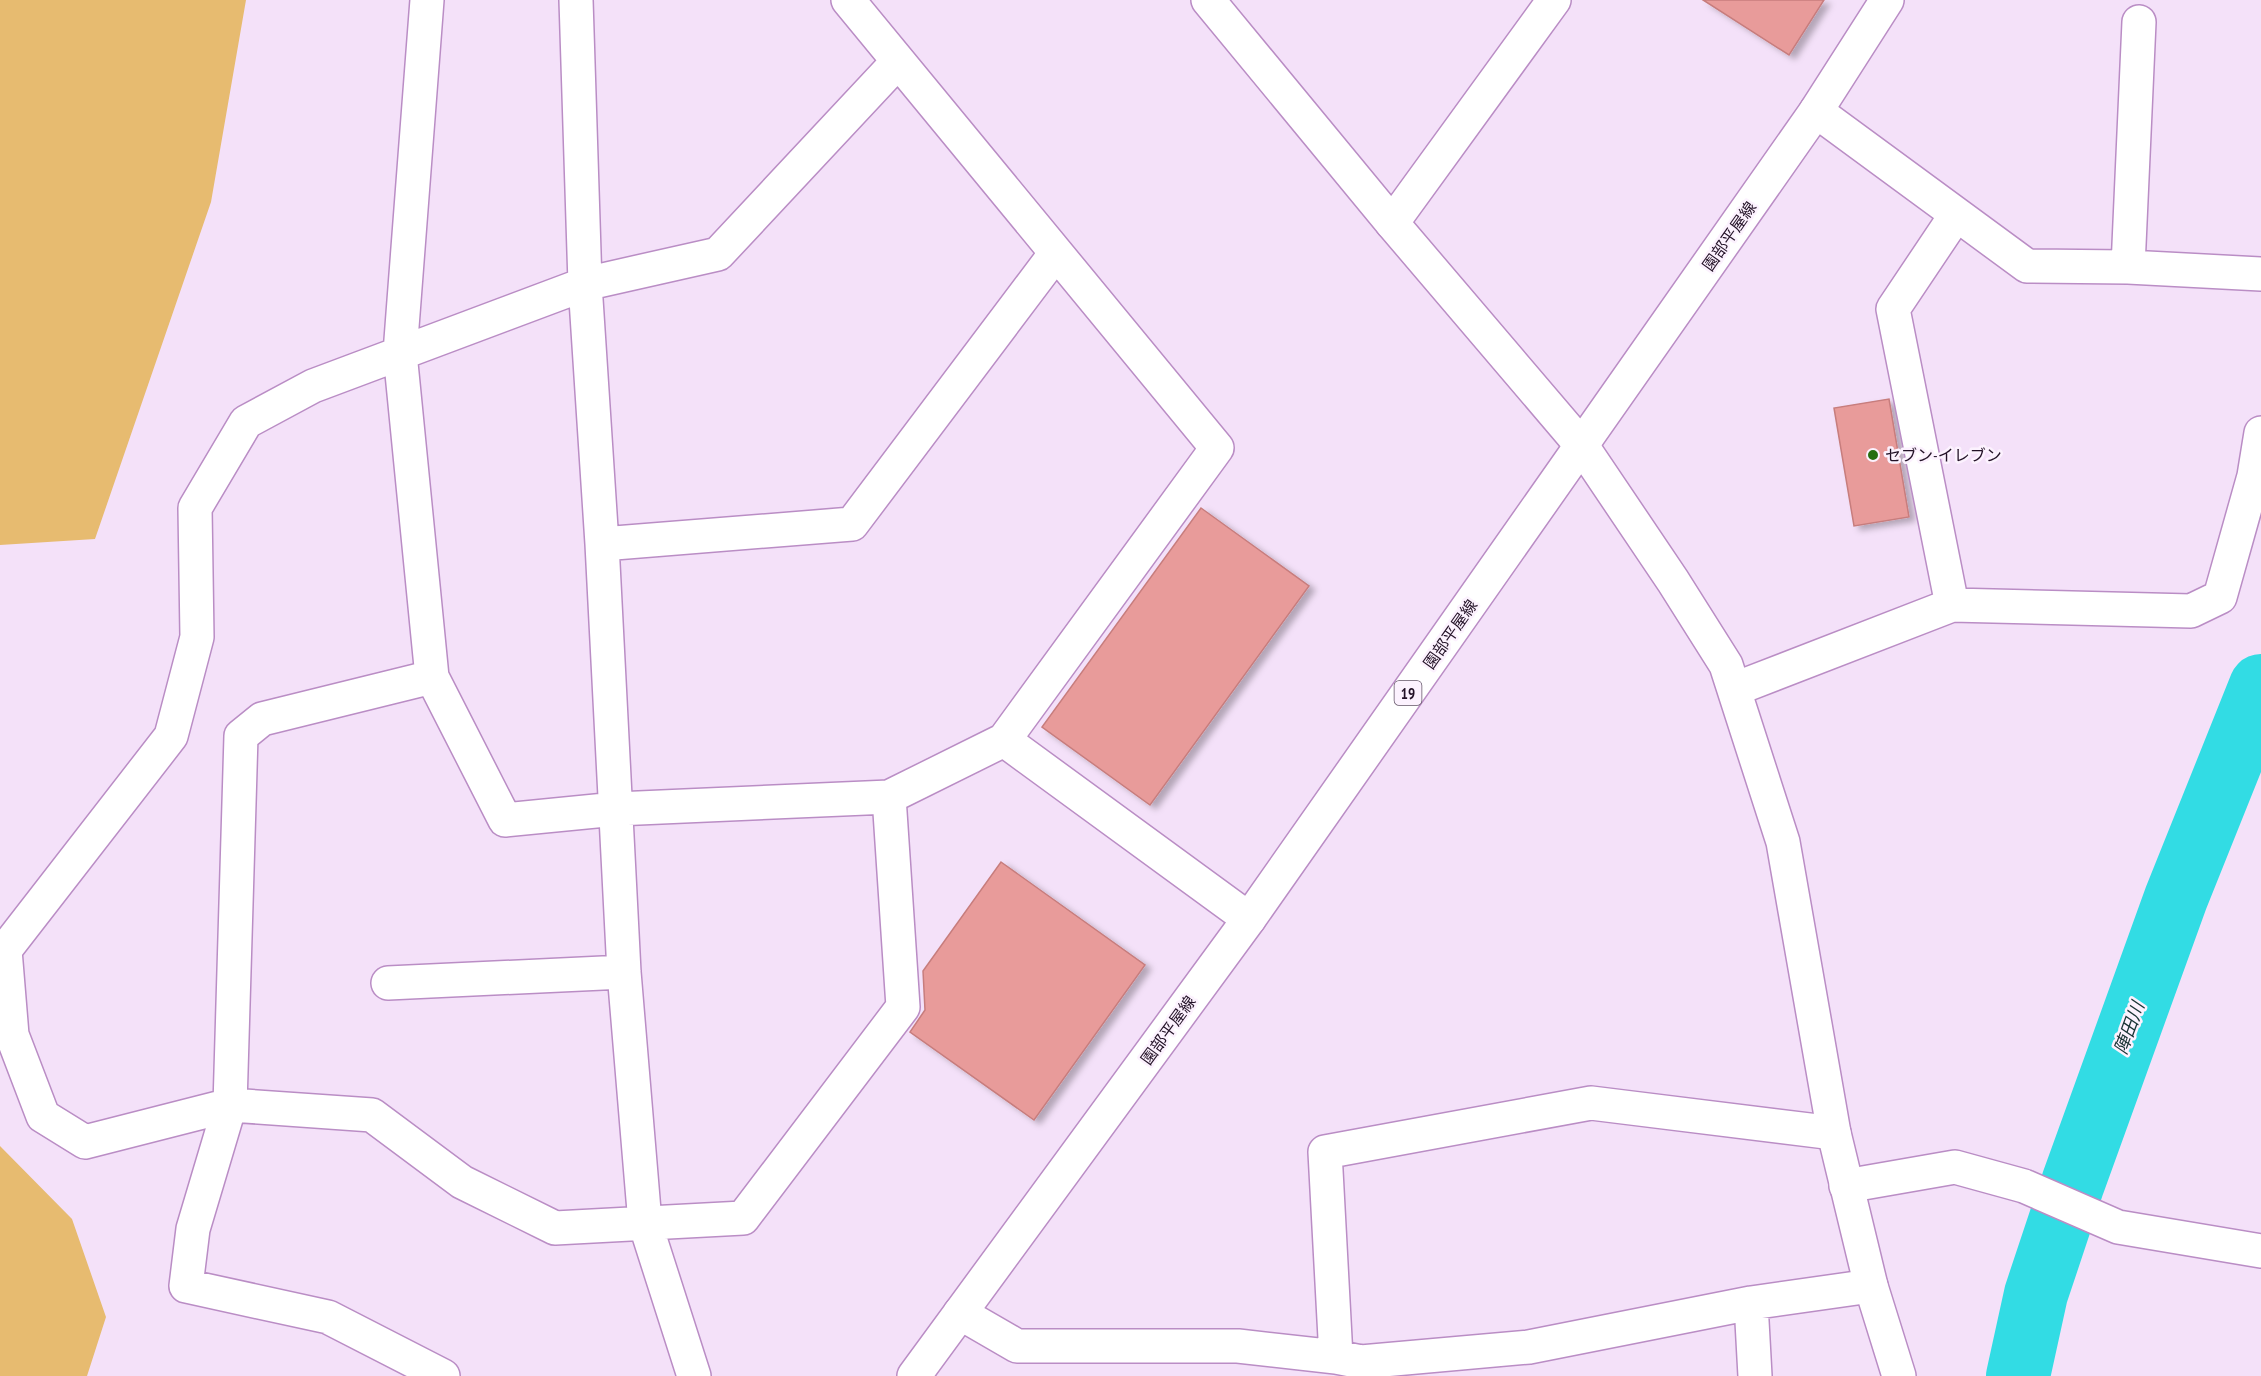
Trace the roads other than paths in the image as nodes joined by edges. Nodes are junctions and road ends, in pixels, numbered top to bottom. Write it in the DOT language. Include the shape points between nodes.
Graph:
graph roads {
  1 [pos="427,0"];
  2 [pos="576,0"];
  3 [pos="848,0"];
  4 [pos="1208,0"];
  5 [pos="1554,0"];
  6 [pos="1887,0"];
  7 [pos="2139,22"];
  8 [pos="890,70"];
  9 [pos="1816,111"];
  10 [pos="1956,215"];
  11 [pos="1392,224"];
  12 [pos="1056,253"];
  13 [pos="2128,267"];
  14 [pos="2261,274"];
  15 [pos="585,284"];
  16 [pos="400,353"];
  17 [pos="2261,433"];
  18 [pos="1582,446"];
  19 [pos="602,544"];
  20 [pos="1952,604"];
  21 [pos="432,677"];
  22 [pos="1735,689"];
  23 [pos="1005,740"];
  24 [pos="889,797"];
  25 [pos="616,809"];
  26 [pos="1249,920"];
  27 [pos="624,972"];
  28 [pos="388,983"];
  29 [pos="230,1105"];
  30 [pos="1834,1133"];
  31 [pos="1846,1186"];
  32 [pos="645,1223"];
  33 [pos="2261,1251"];
  34 [pos="1871,1286"];
  35 [pos="1751,1303"];
  36 [pos="960,1314"];
  37 [pos="1353,1365"];
  38 [pos="443,1376"];
  39 [pos="694,1376"];
  40 [pos="914,1376"];
  41 [pos="1755,1376"];
  42 [pos="1899,1376"];
  1 -- 16 [label="street"];
  2 -- 15 [label="street"];
  3 -- 12 [label="street"];
  4 -- 11 [label="street"];
  5 -- 11 [label="street"];
  6 -- 9 [label="street, 園部平屋線 / 19"];
  7 -- 13 [label="street"];
  8 -- 15 [label="street" via="718,254"];
  9 -- 10 [label="street"];
  9 -- 18 [label="street, 園部平屋線 / 19"];
  10 -- 13 [label="street" via="2027,266"];
  10 -- 20 [label="street" via="1893,309"];
  11 -- 18 [label="street"];
  12 -- 19 [label="street" via="852,524"];
  12 -- 23 [label="street" via="1216,448"];
  13 -- 14 [label="street"];
  15 -- 16 [label="street"];
  15 -- 19 [label="street"];
  16 -- 21 [label="street"];
  16 -- 29 [label="street" via="313,386 246,422 195,507 197,637 171,736 5,950 12,1035 43,1116 85,1142"];
  17 -- 20 [label="street" via="2254,476 2220,597 2191,611"];
  18 -- 22 [label="street" via="1726,665"];
  18 -- 26 [label="street, 園部平屋線 / 19"];
  19 -- 25 [label="street"];
  20 -- 22 [label="street"];
  21 -- 25 [label="street" via="505,820"];
  21 -- 29 [label="street" via="262,719 241,736"];
  22 -- 30 [label="street" via="1783,842"];
  23 -- 24 [label="street"];
  23 -- 26 [label="street"];
  24 -- 25 [label="street"];
  24 -- 32 [label="street" via="903,1007 743,1218"];
  25 -- 27 [label="street"];
  26 -- 36 [label="street, 園部平屋線 / 19"];
  27 -- 28 [label="street"];
  27 -- 32 [label="street"];
  29 -- 32 [label="street" via="372,1114 462,1182 555,1228"];
  29 -- 38 [label="street" via="193,1229 186,1286 328,1317"];
  30 -- 31 [label="street"];
  30 -- 37 [label="street" via="1591,1104 1325,1152"];
  31 -- 33 [label="street" via="1954,1167 2024,1186 2118,1227"];
  31 -- 34 [label="street"];
  32 -- 39 [label="street"];
  34 -- 35 [label="street"];
  34 -- 42 [label="street"];
  35 -- 37 [label="street" via="1529,1347"];
  35 -- 41 [label="street"];
  36 -- 37 [label="street" via="1017,1346 1238,1346"];
  36 -- 40 [label="street, 園部平屋線 / 19"];
}
